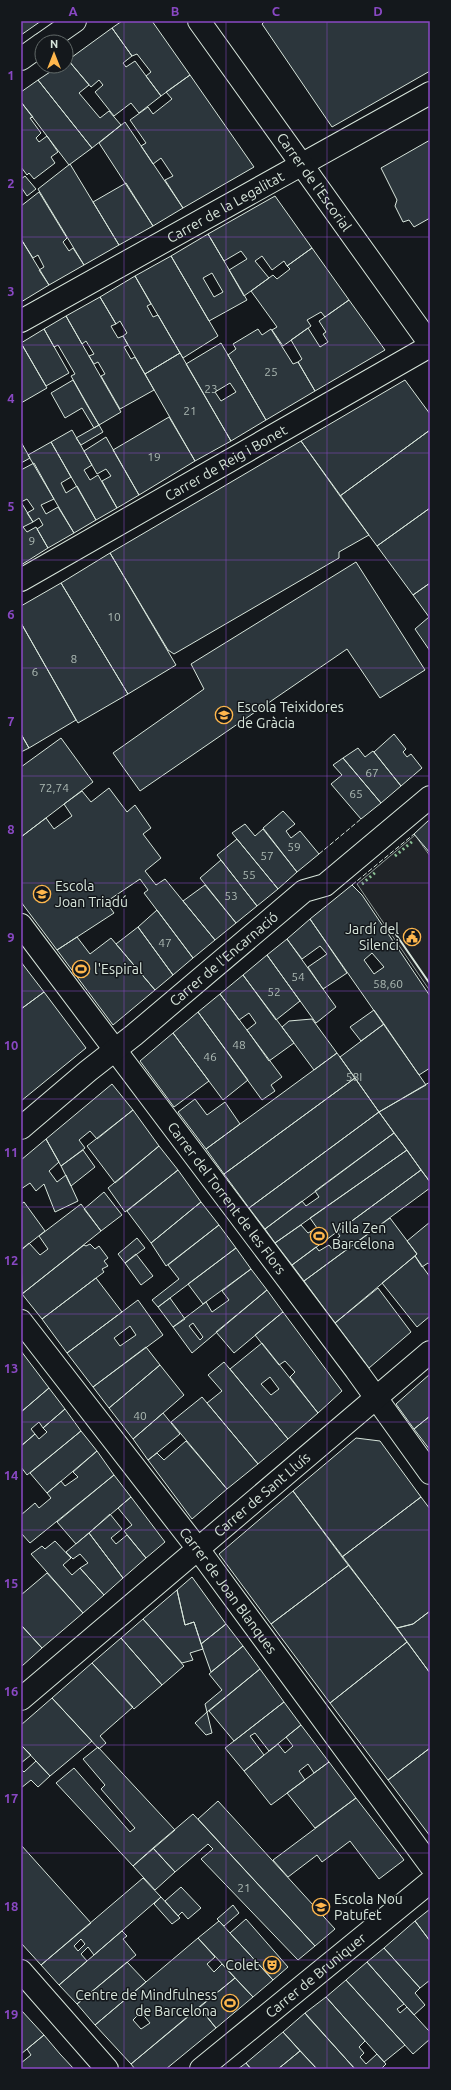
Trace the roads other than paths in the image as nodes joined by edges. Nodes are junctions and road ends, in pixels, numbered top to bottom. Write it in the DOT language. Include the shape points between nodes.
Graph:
graph roads {
  1 [pos="75,21"];
  2 [pos="199,21"];
  3 [pos="56,34"];
  4 [pos="34,50"];
  5 [pos="21,59"];
  6 [pos="430,93"];
  7 [pos="301,164"];
  8 [pos="21,321"];
  9 [pos="430,345"];
  10 [pos="21,580"];
  11 [pos="430,797"];
  12 [pos="21,925"];
  13 [pos="114,1050"];
  14 [pos="21,1128"];
  15 [pos="21,1321"];
  16 [pos="430,1352"];
  17 [pos="376,1398"];
  18 [pos="430,1473"];
  19 [pos="198,1549"];
  20 [pos="21,1699"];
  21 [pos="430,1865"];
  22 [pos="430,1882"];
  23 [pos="21,1971"];
  24 [pos="107,2069"];
  25 [pos="202,2069"];
  1 -- 3 [label="street"];
  2 -- 7 [label="street, Carrer de l'Escorial"];
  4 -- 5 [label="street"];
  6 -- 7 [label="street, Carrer de la Legalitat"];
  7 -- 8 [label="street, Carrer de la Legalitat"];
  7 -- 9 [label="street, Carrer de l'Escorial"];
  9 -- 10 [label="street, Carrer de Reig i Bonet"];
  11 -- 13 [label="street, Carrer de l'Encarnació" via="325,885 304,891"];
  12 -- 13 [label="street, Carrer del Torrent de les Flors"];
  13 -- 14 [label="street, Carrer de l'Encarnació"];
  13 -- 17 [label="street, Carrer del Torrent de les Flors"];
  15 -- 19 [label="street, Carrer de Joan Blanques"];
  16 -- 17 [label="street, Carrer de Sant Lluís"];
  17 -- 18 [label="street, Carrer del Torrent de les Flors"];
  17 -- 19 [label="street, Carrer de Sant Lluís"];
  19 -- 20 [label="street, Carrer de Sant Lluís"];
  19 -- 21 [label="street, Carrer de Joan Blanques"];
  22 -- 25 [label="street, Carrer de Bruniquer"];
  23 -- 24 [label="street"];
}
